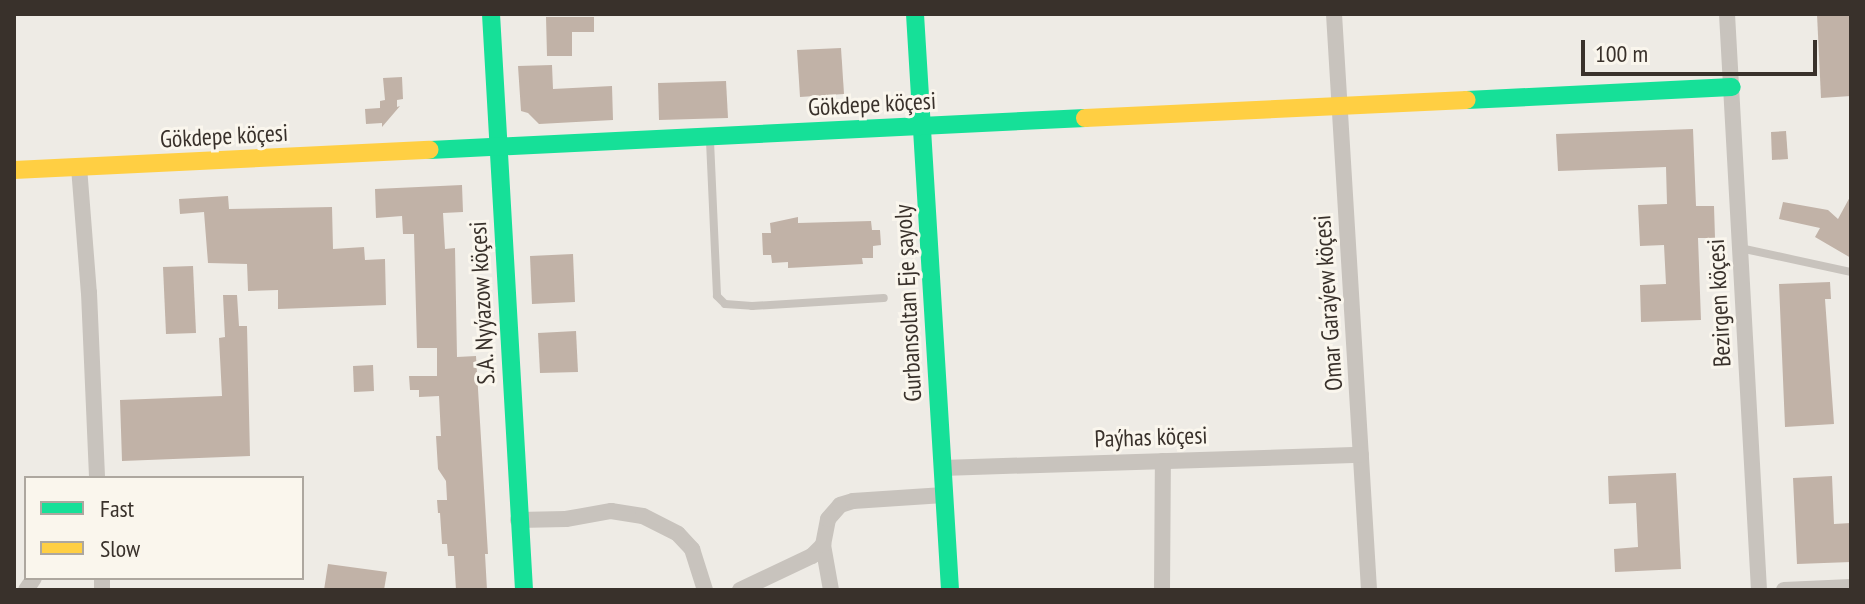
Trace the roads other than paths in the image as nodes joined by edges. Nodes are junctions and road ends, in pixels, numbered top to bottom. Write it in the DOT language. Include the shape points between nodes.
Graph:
graph roads {
  1 [pos="491,14"];
  2 [pos="915,14"];
  3 [pos="1334,14"];
  4 [pos="1727,14"];
  5 [pos="1732,87"];
  6 [pos="1340,106"];
  7 [pos="922,126"];
  8 [pos="710,136"];
  9 [pos="498,146"];
  10 [pos="79,167"];
  11 [pos="14,170"];
  12 [pos="1740,248"];
  13 [pos="1851,272"];
  14 [pos="884,298"];
  15 [pos="1361,455"];
  16 [pos="1163,461"];
  17 [pos="942,468"];
  18 [pos="97,476"];
  19 [pos="944,495"];
  20 [pos="518,520"];
  21 [pos="823,545"];
  22 [pos="1851,587"];
  23 [pos="524,590"];
  24 [pos="705,590"];
  25 [pos="740,590"];
  26 [pos="831,590"];
  27 [pos="950,590"];
  28 [pos="1162,590"];
  29 [pos="1369,590"];
  30 [pos="1759,590"];
  31 [pos="1784,590"];
  1 -- 9 [label="street, S.A. Nyýazow köçesi"];
  2 -- 7 [label="street, Gurbansoltan Eje şayoly"];
  3 -- 6 [label="street, Omar Garaýew köçesi"];
  4 -- 5 [label="street, Bezirgen köçesi"];
  5 -- 6 [label="street, Gökdepe köçesi"];
  5 -- 12 [label="street, Bezirgen köçesi"];
  6 -- 7 [label="street, Gökdepe köçesi"];
  6 -- 15 [label="street, Omar Garaýew köçesi"];
  7 -- 8 [label="street, Gökdepe köçesi"];
  7 -- 17 [label="street, Gurbansoltan Eje şayoly"];
  8 -- 9 [label="street, Gökdepe köçesi"];
  8 -- 14 [label="lane" via="717,296 725,304"];
  9 -- 10 [label="street, Gökdepe köçesi"];
  9 -- 20 [label="street, S.A. Nyýazow köçesi"];
  10 -- 11 [label="street, Gökdepe köçesi"];
  10 -- 18 [label="street"];
  12 -- 13 [label="lane"];
  12 -- 30 [label="street, Bezirgen köçesi"];
  15 -- 16 [label="street, Paýhas köçesi"];
  15 -- 29 [label="street, Omar Garaýew köçesi"];
  16 -- 17 [label="street, Paýhas köçesi"];
  16 -- 28 [label="street"];
  17 -- 19 [label="street, Gurbansoltan Eje şayoly"];
  19 -- 21 [label="street" via="840,505 828,519"];
  19 -- 27 [label="street, Gurbansoltan Eje şayoly"];
  20 -- 23 [label="street, S.A. Nyýazow köçesi"];
  20 -- 24 [label="street" via="611,511 643,516 678,534 692,549"];
  21 -- 25 [label="street" via="812,556"];
  21 -- 26 [label="street"];
  22 -- 31 [label="street"];
}
